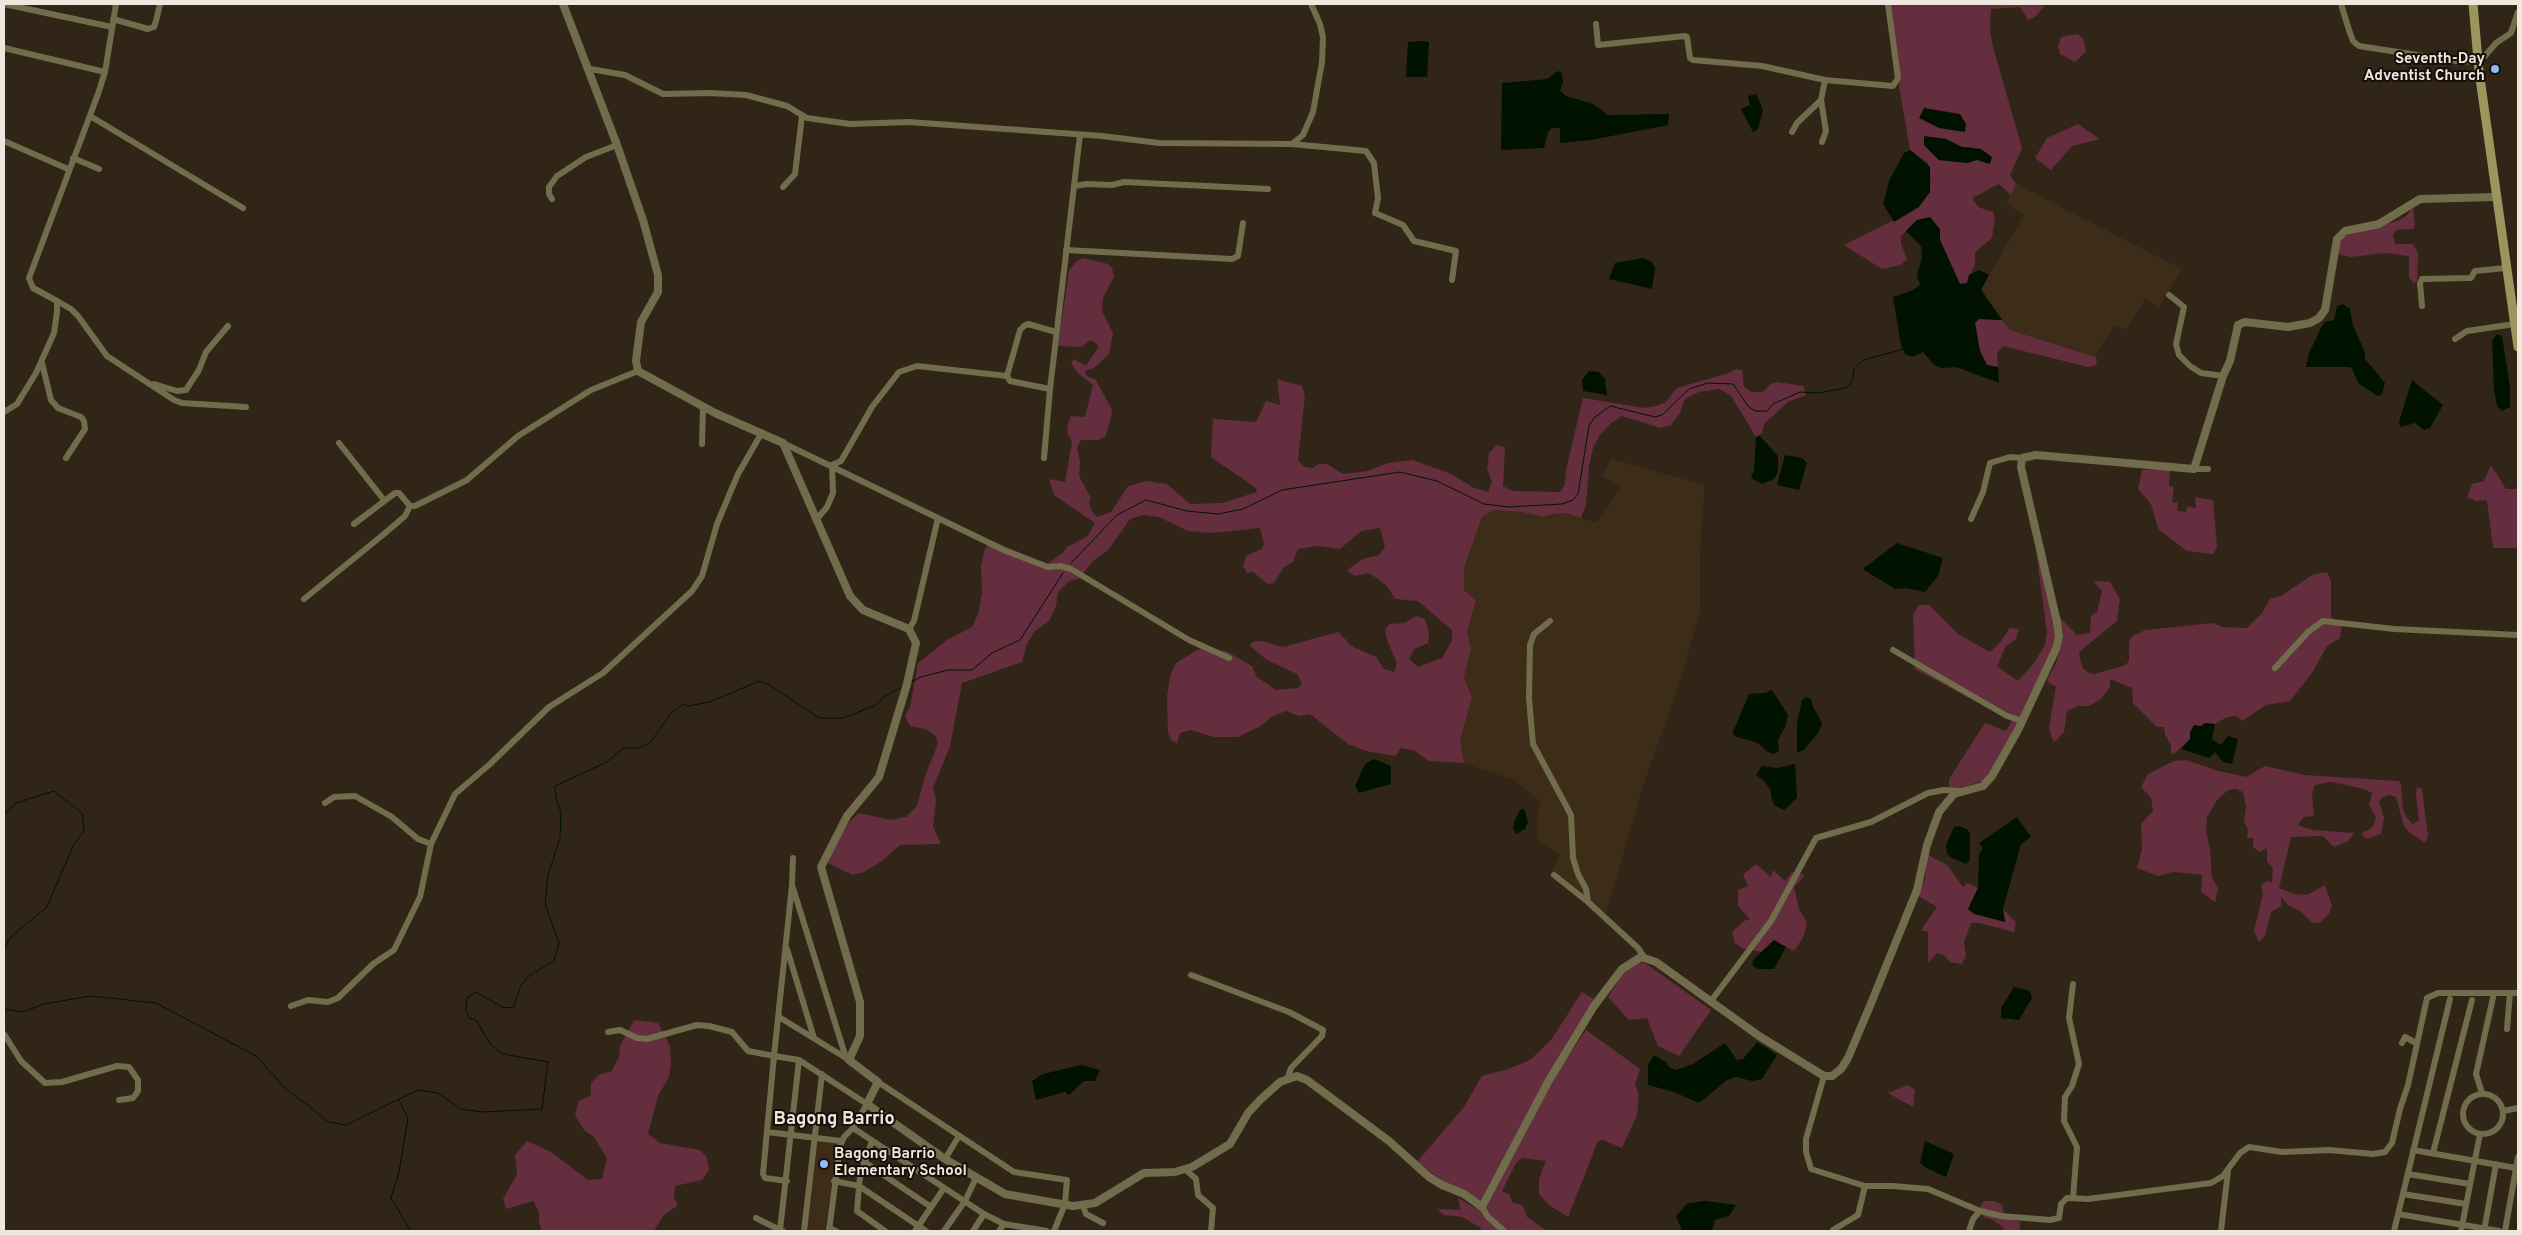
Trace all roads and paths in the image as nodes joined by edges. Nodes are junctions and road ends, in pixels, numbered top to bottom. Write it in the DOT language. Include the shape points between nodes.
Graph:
graph roads {
  1 [pos="4,4"];
  2 [pos="116,4"];
  3 [pos="160,4"];
  4 [pos="563,4"];
  5 [pos="1311,4"];
  6 [pos="1888,4"];
  7 [pos="2341,4"];
  8 [pos="2473,4"];
  9 [pos="2518,12"];
  10 [pos="113,19"];
  11 [pos="1596,24"];
  12 [pos="112,27"];
  13 [pos="4,48"];
  14 [pos="2478,60"];
  15 [pos="590,69"];
  16 [pos="104,72"];
  17 [pos="1825,80"];
  18 [pos="1820,100"];
  19 [pos="90,116"];
  20 [pos="802,116"];
  21 [pos="1792,132"];
  22 [pos="1080,134"];
  23 [pos="4,141"];
  24 [pos="1822,142"];
  25 [pos="1292,144"];
  26 [pos="617,145"];
  27 [pos="73,158"];
  28 [pos="68,169"];
  29 [pos="99,169"];
  30 [pos="1074,186"];
  31 [pos="783,187"];
  32 [pos="1268,189"];
  33 [pos="2496,197"];
  34 [pos="552,199"];
  35 [pos="243,208"];
  36 [pos="1243,223"];
  37 [pos="1066,250"];
  38 [pos="2506,268"];
  39 [pos="1452,280"];
  40 [pos="2169,296"];
  41 [pos="57,300"];
  42 [pos="2422,306"];
  43 [pos="2514,324"];
  44 [pos="228,326"];
  45 [pos="1056,332"];
  46 [pos="2455,339"];
  47 [pos="2518,347"];
  48 [pos="42,362"];
  49 [pos="638,371"];
  50 [pos="1007,376"];
  51 [pos="2223,376"];
  52 [pos="150,383"];
  53 [pos="1050,389"];
  54 [pos="246,407"];
  55 [pos="703,407"];
  56 [pos="4,412"];
  57 [pos="761,434"];
  58 [pos="339,443"];
  59 [pos="783,443"];
  60 [pos="702,444"];
  61 [pos="66,458"];
  62 [pos="1044,458"];
  63 [pos="2022,458"];
  64 [pos="832,466"];
  65 [pos="2194,469"];
  66 [pos="2208,469"];
  67 [pos="384,500"];
  68 [pos="410,506"];
  69 [pos="938,518"];
  70 [pos="1971,519"];
  71 [pos="816,520"];
  72 [pos="354,524"];
  73 [pos="304,599"];
  74 [pos="1550,621"];
  75 [pos="908,629"];
  76 [pos="2518,635"];
  77 [pos="1892,650"];
  78 [pos="1229,658"];
  79 [pos="2275,668"];
  80 [pos="2023,721"];
  81 [pos="1959,791"];
  82 [pos="325,803"];
  83 [pos="431,844"];
  84 [pos="793,858"];
  85 [pos="1554,875"];
  86 [pos="792,885"];
  87 [pos="1588,902"];
  88 [pos="786,945"];
  89 [pos="1644,957"];
  90 [pos="1191,975"];
  91 [pos="2073,984"];
  92 [pos="2494,993"];
  93 [pos="2510,993"];
  94 [pos="2518,993"];
  95 [pos="2450,999"];
  96 [pos="2472,1000"];
  97 [pos="1711,1001"];
  98 [pos="291,1006"];
  99 [pos="779,1017"];
  100 [pos="2507,1029"];
  101 [pos="608,1032"];
  102 [pos="4,1034"];
  103 [pos="814,1038"];
  104 [pos="2402,1043"];
  105 [pos="2416,1043"];
  106 [pos="774,1056"];
  107 [pos="847,1059"];
  108 [pos="799,1060"];
  109 [pos="822,1074"];
  110 [pos="1824,1076"];
  111 [pos="1288,1077"];
  112 [pos="878,1082"];
  113 [pos="2482,1094"];
  114 [pos="119,1100"];
  115 [pos="868,1104"];
  116 [pos="2518,1108"];
  117 [pos="2503,1111"];
  118 [pos="853,1128"];
  119 [pos="767,1132"];
  120 [pos="792,1134"];
  121 [pos="2480,1134"];
  122 [pos="959,1136"];
  123 [pos="815,1137"];
  124 [pos="842,1141"];
  125 [pos="872,1141"];
  126 [pos="2414,1150"];
  127 [pos="2433,1153"];
  128 [pos="2518,1157"];
  129 [pos="945,1159"];
  130 [pos="2475,1160"];
  131 [pos="863,1161"];
  132 [pos="2496,1164"];
  133 [pos="2516,1168"];
  134 [pos="1186,1170"];
  135 [pos="2228,1171"];
  136 [pos="2408,1174"];
  137 [pos="976,1178"];
  138 [pos="787,1181"];
  139 [pos="834,1181"];
  140 [pos="2470,1184"];
  141 [pos="859,1186"];
  142 [pos="1865,1186"];
  143 [pos="944,1188"];
  144 [pos="2403,1194"];
  145 [pos="2073,1198"];
  146 [pos="964,1201"];
  147 [pos="1065,1204"];
  148 [pos="2466,1204"];
  149 [pos="1083,1206"];
  150 [pos="1482,1207"];
  151 [pos="931,1208"];
  152 [pos="1980,1212"];
  153 [pos="984,1214"];
  154 [pos="2398,1214"];
  155 [pos="756,1218"];
  156 [pos="1102,1223"];
  157 [pos="1004,1224"];
  158 [pos="2461,1228"];
  159 [pos="916,1229"];
  160 [pos="832,1230"];
  161 [pos="1028,1230"];
  162 [pos="1833,1230"];
  163 [pos="2484,1230"];
  164 [pos="782,1231"];
  165 [pos="804,1231"];
  166 [pos="885,1231"];
  167 [pos="926,1231"];
  168 [pos="944,1231"];
  169 [pos="973,1231"];
  170 [pos="999,1231"];
  171 [pos="1046,1231"];
  172 [pos="1054,1231"];
  173 [pos="1211,1231"];
  174 [pos="1504,1231"];
  175 [pos="1969,1231"];
  176 [pos="2222,1231"];
  177 [pos="2394,1231"];
  178 [pos="2499,1231"];
  179 [pos="2504,1231"];
  1 -- 12 [label="street"];
  2 -- 10 [label="street"];
  3 -- 10 [label="street" via="154,27 148,29"];
  4 -- 15 [label="street"];
  5 -- 25 [label="street" via="1323,37 1322,62 1313,112 1303,135"];
  6 -- 17 [label="street" via="1897,82 1893,86"];
  7 -- 14 [label="street" via="2348,30 2359,46 2456,62"];
  8 -- 14 [label="main road"];
  9 -- 14 [label="street" via="2510,34"];
  10 -- 12 [label="street"];
  11 -- 17 [label="street" via="1598,45 1684,36 1693,60 1762,66"];
  12 -- 16 [label="street"];
  13 -- 16 [label="street"];
  14 -- 33 [label="main road"];
  15 -- 20 [label="street" via="625,75 663,94 746,95 787,106"];
  15 -- 26 [label="street"];
  16 -- 19 [label="street"];
  17 -- 18 [label="street"];
  18 -- 21 [label="street" via="1797,122"];
  18 -- 24 [label="street" via="1826,131"];
  19 -- 27 [label="street"];
  19 -- 35 [label="street"];
  20 -- 22 [label="street" via="857,124 899,122"];
  20 -- 31 [label="street" via="795,174"];
  22 -- 25 [label="street" via="1193,145"];
  22 -- 30 [label="street"];
  23 -- 28 [label="street"];
  25 -- 39 [label="street" via="1369,154 1374,163 1377,189 1375,213 1403,225 1414,242 1456,251"];
  26 -- 34 [label="street" via="586,157 557,176 549,187"];
  26 -- 49 [label="street" via="643,220 659,282 657,294 641,322 636,361"];
  27 -- 28 [label="street"];
  27 -- 29 [label="street"];
  28 -- 41 [label="street" via="29,278 33,288"];
  30 -- 32 [label="street" via="1124,182"];
  30 -- 37 [label="street"];
  33 -- 38 [label="main road"];
  33 -- 51 [label="street" via="2420,199 2379,224 2342,232 2337,239 2322,316 2310,323 2288,327 2250,322 2240,324 2235,329 2231,356"];
  36 -- 37 [label="street" via="1238,256 1232,260"];
  37 -- 45 [label="street"];
  38 -- 42 [label="street" via="2475,272 2471,278 2422,279"];
  38 -- 43 [label="main road"];
  40 -- 51 [label="street" via="2184,307 2176,344 2179,355 2201,373"];
  41 -- 48 [label="street" via="54,333"];
  41 -- 52 [label="street" via="78,316 107,356"];
  43 -- 46 [label="street" via="2467,331"];
  43 -- 47 [label="main road"];
  44 -- 52 [label="street" via="206,352 186,390 178,391"];
  45 -- 50 [label="street" via="1028,324 1024,326"];
  45 -- 53 [label="street"];
  48 -- 56 [label="street" via="17,404"];
  48 -- 61 [label="street" via="51,400 58,408 84,421 85,429"];
  49 -- 55 [label="street"];
  49 -- 68 [label="street" via="591,390 518,436 467,480"];
  50 -- 53 [label="street" via="1010,381"];
  50 -- 64 [label="street" via="917,366 905,368 894,376 872,407 841,461"];
  51 -- 65 [label="street"];
  52 -- 54 [label="street" via="182,403"];
  53 -- 62 [label="street"];
  55 -- 57 [label="street"];
  55 -- 60 [label="street"];
  57 -- 59 [label="street"];
  57 -- 83 [label="street" via="738,474 716,524 702,576 692,591 603,673 549,707 461,787"];
  58 -- 67 [label="street"];
  59 -- 64 [label="street"];
  59 -- 71 [label="street"];
  63 -- 65 [label="street" via="2036,455"];
  63 -- 70 [label="street" via="2010,457 1990,463 1983,492"];
  63 -- 80 [label="street" via="2021,467 2042,549 2059,637 2052,660"];
  64 -- 69 [label="street"];
  64 -- 71 [label="street" via="833,493"];
  65 -- 66 [label="street"];
  67 -- 68 [label="street" via="398,493"];
  67 -- 72 [label="street"];
  68 -- 73 [label="street" via="405,516"];
  69 -- 75 [label="street" via="914,621"];
  69 -- 78 [label="street" via="1048,567 1071,568 1181,635"];
  71 -- 75 [label="street" via="856,603 863,610"];
  74 -- 87 [label="street" via="1534,634 1530,645 1529,698 1533,744 1571,815 1573,858"];
  75 -- 107 [label="street" via="916,643 915,650 880,774 847,816 820,867 860,1002 860,1036"];
  76 -- 79 [label="street" via="2394,629 2324,621 2308,632"];
  77 -- 80 [label="street" via="2008,716"];
  80 -- 81 [label="street" via="1989,780 1979,788"];
  81 -- 97 [label="street" via="1928,793 1870,822 1816,838 1771,921"];
  81 -- 110 [label="street" via="1945,803 1936,819 1917,890 1848,1058 1836,1073"];
  82 -- 83 [label="street" via="334,797 355,796"];
  83 -- 98 [label="street" via="420,897 394,950 373,964 338,998 328,1002 308,1000"];
  84 -- 86 [label="street"];
  85 -- 87 [label="street"];
  86 -- 88 [label="street"];
  86 -- 107 [label="street"];
  87 -- 89 [label="street"];
  88 -- 99 [label="street"];
  88 -- 103 [label="street"];
  89 -- 97 [label="street"];
  89 -- 150 [label="street" via="1622,969 1594,1006 1548,1082"];
  90 -- 111 [label="street" via="1289,1012 1323,1030 1322,1036 1291,1068"];
  91 -- 145 [label="street" via="2069,1018 2079,1064 2065,1097 2064,1121 2076,1147"];
  92 -- 93 [label="street"];
  92 -- 105 [label="street" via="2431,994 2424,1003"];
  92 -- 113 [label="street" via="2476,1074"];
  93 -- 94 [label="street"];
  93 -- 100 [label="street"];
  95 -- 126 [label="street"];
  96 -- 127 [label="street"];
  97 -- 110 [label="street" via="1759,1036"];
  99 -- 103 [label="street"];
  99 -- 106 [label="street"];
  101 -- 106 [label="street" via="620,1030 647,1039 697,1025 709,1026 732,1032 748,1051"];
  102 -- 114 [label="street" via="21,1061 45,1083 62,1082 117,1066 129,1067 138,1080 138,1091 133,1098"];
  103 -- 107 [label="street"];
  104 -- 105 [label="street" via="2405,1037"];
  105 -- 135 [label="street" via="2408,1086 2387,1151 2373,1154 2329,1150 2282,1152 2249,1147 2240,1153"];
  106 -- 108 [label="street"];
  106 -- 119 [label="street"];
  107 -- 112 [label="street"];
  108 -- 109 [label="street"];
  108 -- 120 [label="street"];
  109 -- 115 [label="street"];
  109 -- 123 [label="street"];
  110 -- 142 [label="street" via="1806,1139 1809,1166 1821,1174"];
  111 -- 134 [label="street" via="1254,1107 1230,1144"];
  111 -- 150 [label="street" via="1307,1080 1388,1141 1429,1177"];
  112 -- 115 [label="street"];
  112 -- 122 [label="street"];
  113 -- 117 [label="street" via="2497,1099"];
  113 -- 121 [label="street" via="2467,1101 2462,1113 2468,1128"];
  115 -- 118 [label="street"];
  115 -- 129 [label="street"];
  116 -- 117 [label="street"];
  117 -- 121 [label="street" via="2499,1127 2488,1134"];
  118 -- 124 [label="street"];
  118 -- 125 [label="street"];
  119 -- 120 [label="street"];
  119 -- 138 [label="street" via="764,1178"];
  120 -- 123 [label="street"];
  120 -- 138 [label="street"];
  121 -- 130 [label="street"];
  122 -- 129 [label="street"];
  122 -- 147 [label="street" via="1014,1172 1067,1180"];
  123 -- 124 [label="street"];
  123 -- 165 [label="street"];
  124 -- 139 [label="street"];
  125 -- 131 [label="street"];
  125 -- 143 [label="street"];
  126 -- 127 [label="street"];
  126 -- 136 [label="street"];
  127 -- 130 [label="street"];
  128 -- 133 [label="street"];
  129 -- 137 [label="street"];
  130 -- 132 [label="street"];
  130 -- 140 [label="street"];
  131 -- 141 [label="street"];
  131 -- 151 [label="street"];
  132 -- 133 [label="street"];
  132 -- 163 [label="street"];
  133 -- 179 [label="street"];
  134 -- 149 [label="street" via="1144,1173"];
  134 -- 173 [label="street" via="1196,1179 1198,1195 1213,1208"];
  135 -- 145 [label="street" via="2212,1183 2088,1199"];
  135 -- 176 [label="street"];
  136 -- 140 [label="street"];
  136 -- 144 [label="street"];
  137 -- 146 [label="street"];
  137 -- 147 [label="street" via="1010,1196"];
  138 -- 164 [label="street"];
  139 -- 141 [label="street"];
  139 -- 160 [label="street"];
  140 -- 148 [label="street"];
  141 -- 159 [label="street"];
  141 -- 166 [label="street" via="858,1212"];
  142 -- 152 [label="street" via="1920,1187"];
  142 -- 162 [label="street" via="1858,1215"];
  143 -- 146 [label="street"];
  143 -- 151 [label="street"];
  144 -- 148 [label="street"];
  144 -- 154 [label="street"];
  145 -- 152 [label="street" via="2063,1201 2058,1219"];
  146 -- 153 [label="street"];
  146 -- 168 [label="street"];
  147 -- 149 [label="street"];
  147 -- 172 [label="street"];
  148 -- 158 [label="street"];
  149 -- 156 [label="street" via="1086,1214"];
  150 -- 174 [label="street"];
  151 -- 159 [label="street"];
  152 -- 175 [label="street" via="1973,1219"];
  153 -- 157 [label="street"];
  153 -- 169 [label="street"];
  154 -- 158 [label="street"];
  154 -- 177 [label="street"];
  155 -- 164 [label="street"];
  157 -- 161 [label="street"];
  157 -- 170 [label="street"];
  158 -- 163 [label="street"];
  159 -- 167 [label="street"];
  161 -- 171 [label="street"];
  163 -- 178 [label="street"];
}
